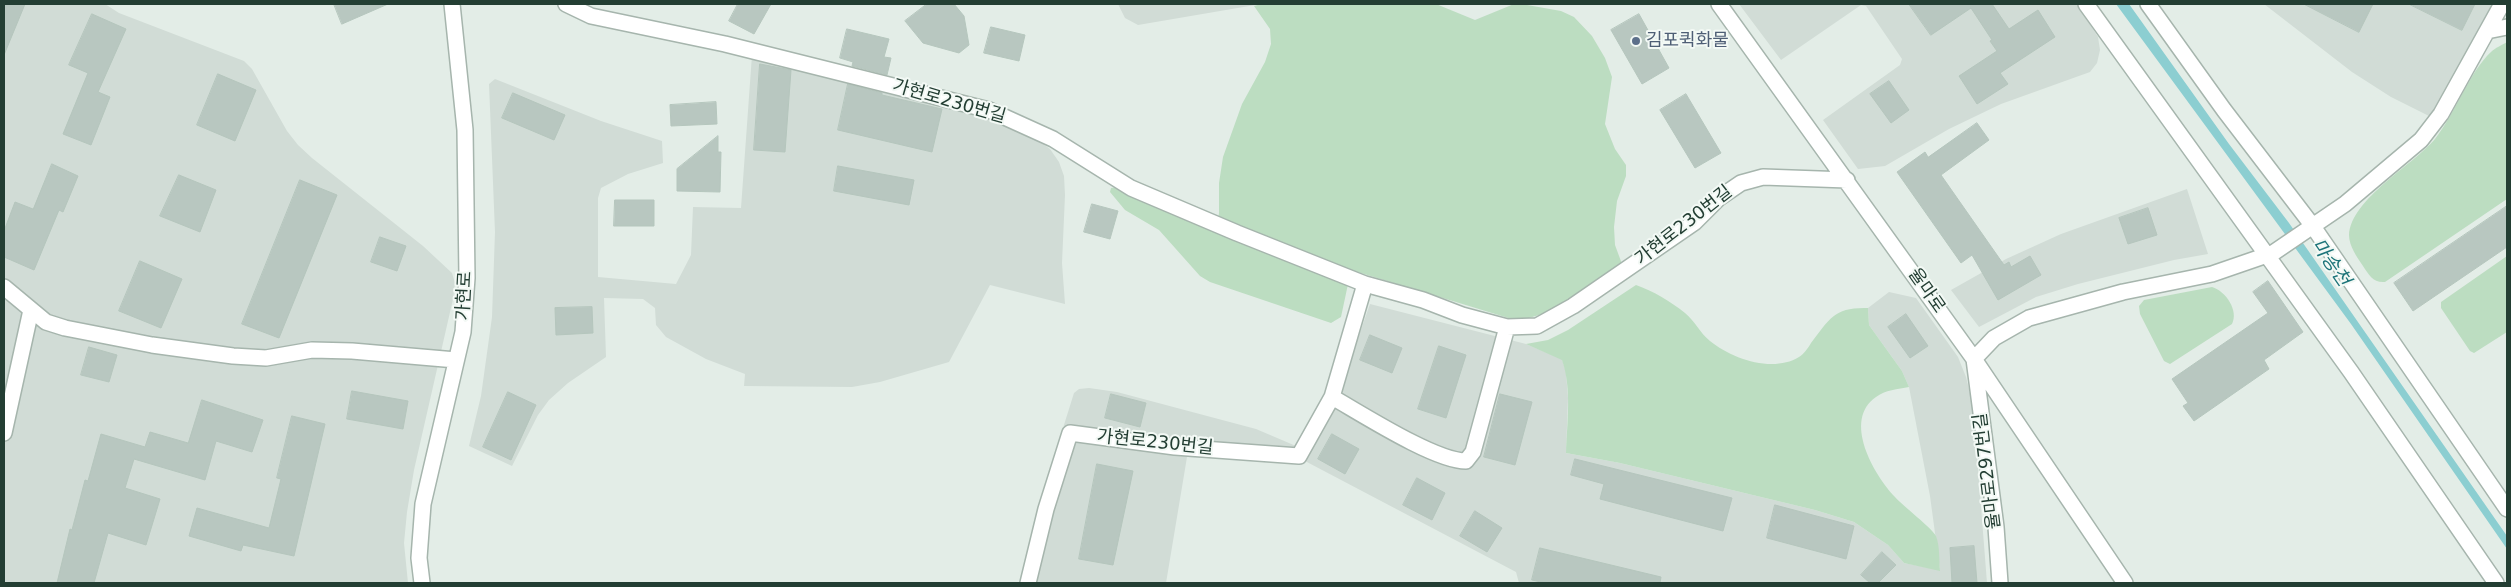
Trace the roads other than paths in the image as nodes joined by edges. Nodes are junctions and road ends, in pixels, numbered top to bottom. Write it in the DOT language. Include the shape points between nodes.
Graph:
graph roads {
  1 [pos="452,4"];
  2 [pos="566,4"];
  3 [pos="1719,4"];
  4 [pos="2086,4"];
  5 [pos="2148,4"];
  6 [pos="2502,4"];
  7 [pos="2507,28"];
  8 [pos="2487,31"];
  9 [pos="1847,180"];
  10 [pos="2312,225"];
  11 [pos="2270,254"];
  12 [pos="1365,284"];
  13 [pos="4,287"];
  14 [pos="31,310"];
  15 [pos="1507,327"];
  16 [pos="1974,359"];
  17 [pos="456,360"];
  18 [pos="1332,397"];
  19 [pos="4,433"];
  20 [pos="2507,509"];
  21 [pos="422,583"];
  22 [pos="1028,583"];
  23 [pos="2000,583"];
  24 [pos="2126,583"];
  25 [pos="2496,583"];
  1 -- 17 [label="street, 가현로" via="466,139 467,278 463,332"];
  2 -- 12 [label="street, 가현로230번길" via="591,16 725,44 989,110 1053,139 1131,188"];
  3 -- 9 [label="street, 율마로"];
  4 -- 11 [label="street"];
  5 -- 10 [label="street"];
  6 -- 8 [label="street"];
  7 -- 8 [label="street"];
  8 -- 10 [label="street" via="2441,114 2421,140 2345,204"];
  9 -- 15 [label="street, 가현로230번길" via="1763,177 1741,183 1718,198 1695,222 1573,306 1537,326"];
  9 -- 16 [label="street, 율마로"];
  10 -- 11 [label="street"];
  10 -- 20 [label="street"];
  11 -- 16 [label="street" via="2212,274 2123,292 2029,318 1994,338"];
  11 -- 25 [label="street"];
  12 -- 15 [label="street, 가현로230번길"];
  12 -- 18 [label="street, 가현로230번길"];
  13 -- 14 [label="street"];
  14 -- 17 [label="street" via="46,322 65,328 233,356 266,358 312,350 352,350"];
  14 -- 19 [label="street"];
  15 -- 18 [label="street" via="1473,452 1466,461 1456,461 1424,448"];
  16 -- 23 [label="street, 율마로297번길"];
  16 -- 24 [label="street, 율마로"];
  17 -- 21 [label="street, 가현로" via="423,504 419,558"];
  18 -- 22 [label="street, 가현로230번길" via="1300,456 1175,447 1070,433 1046,509"];
}
